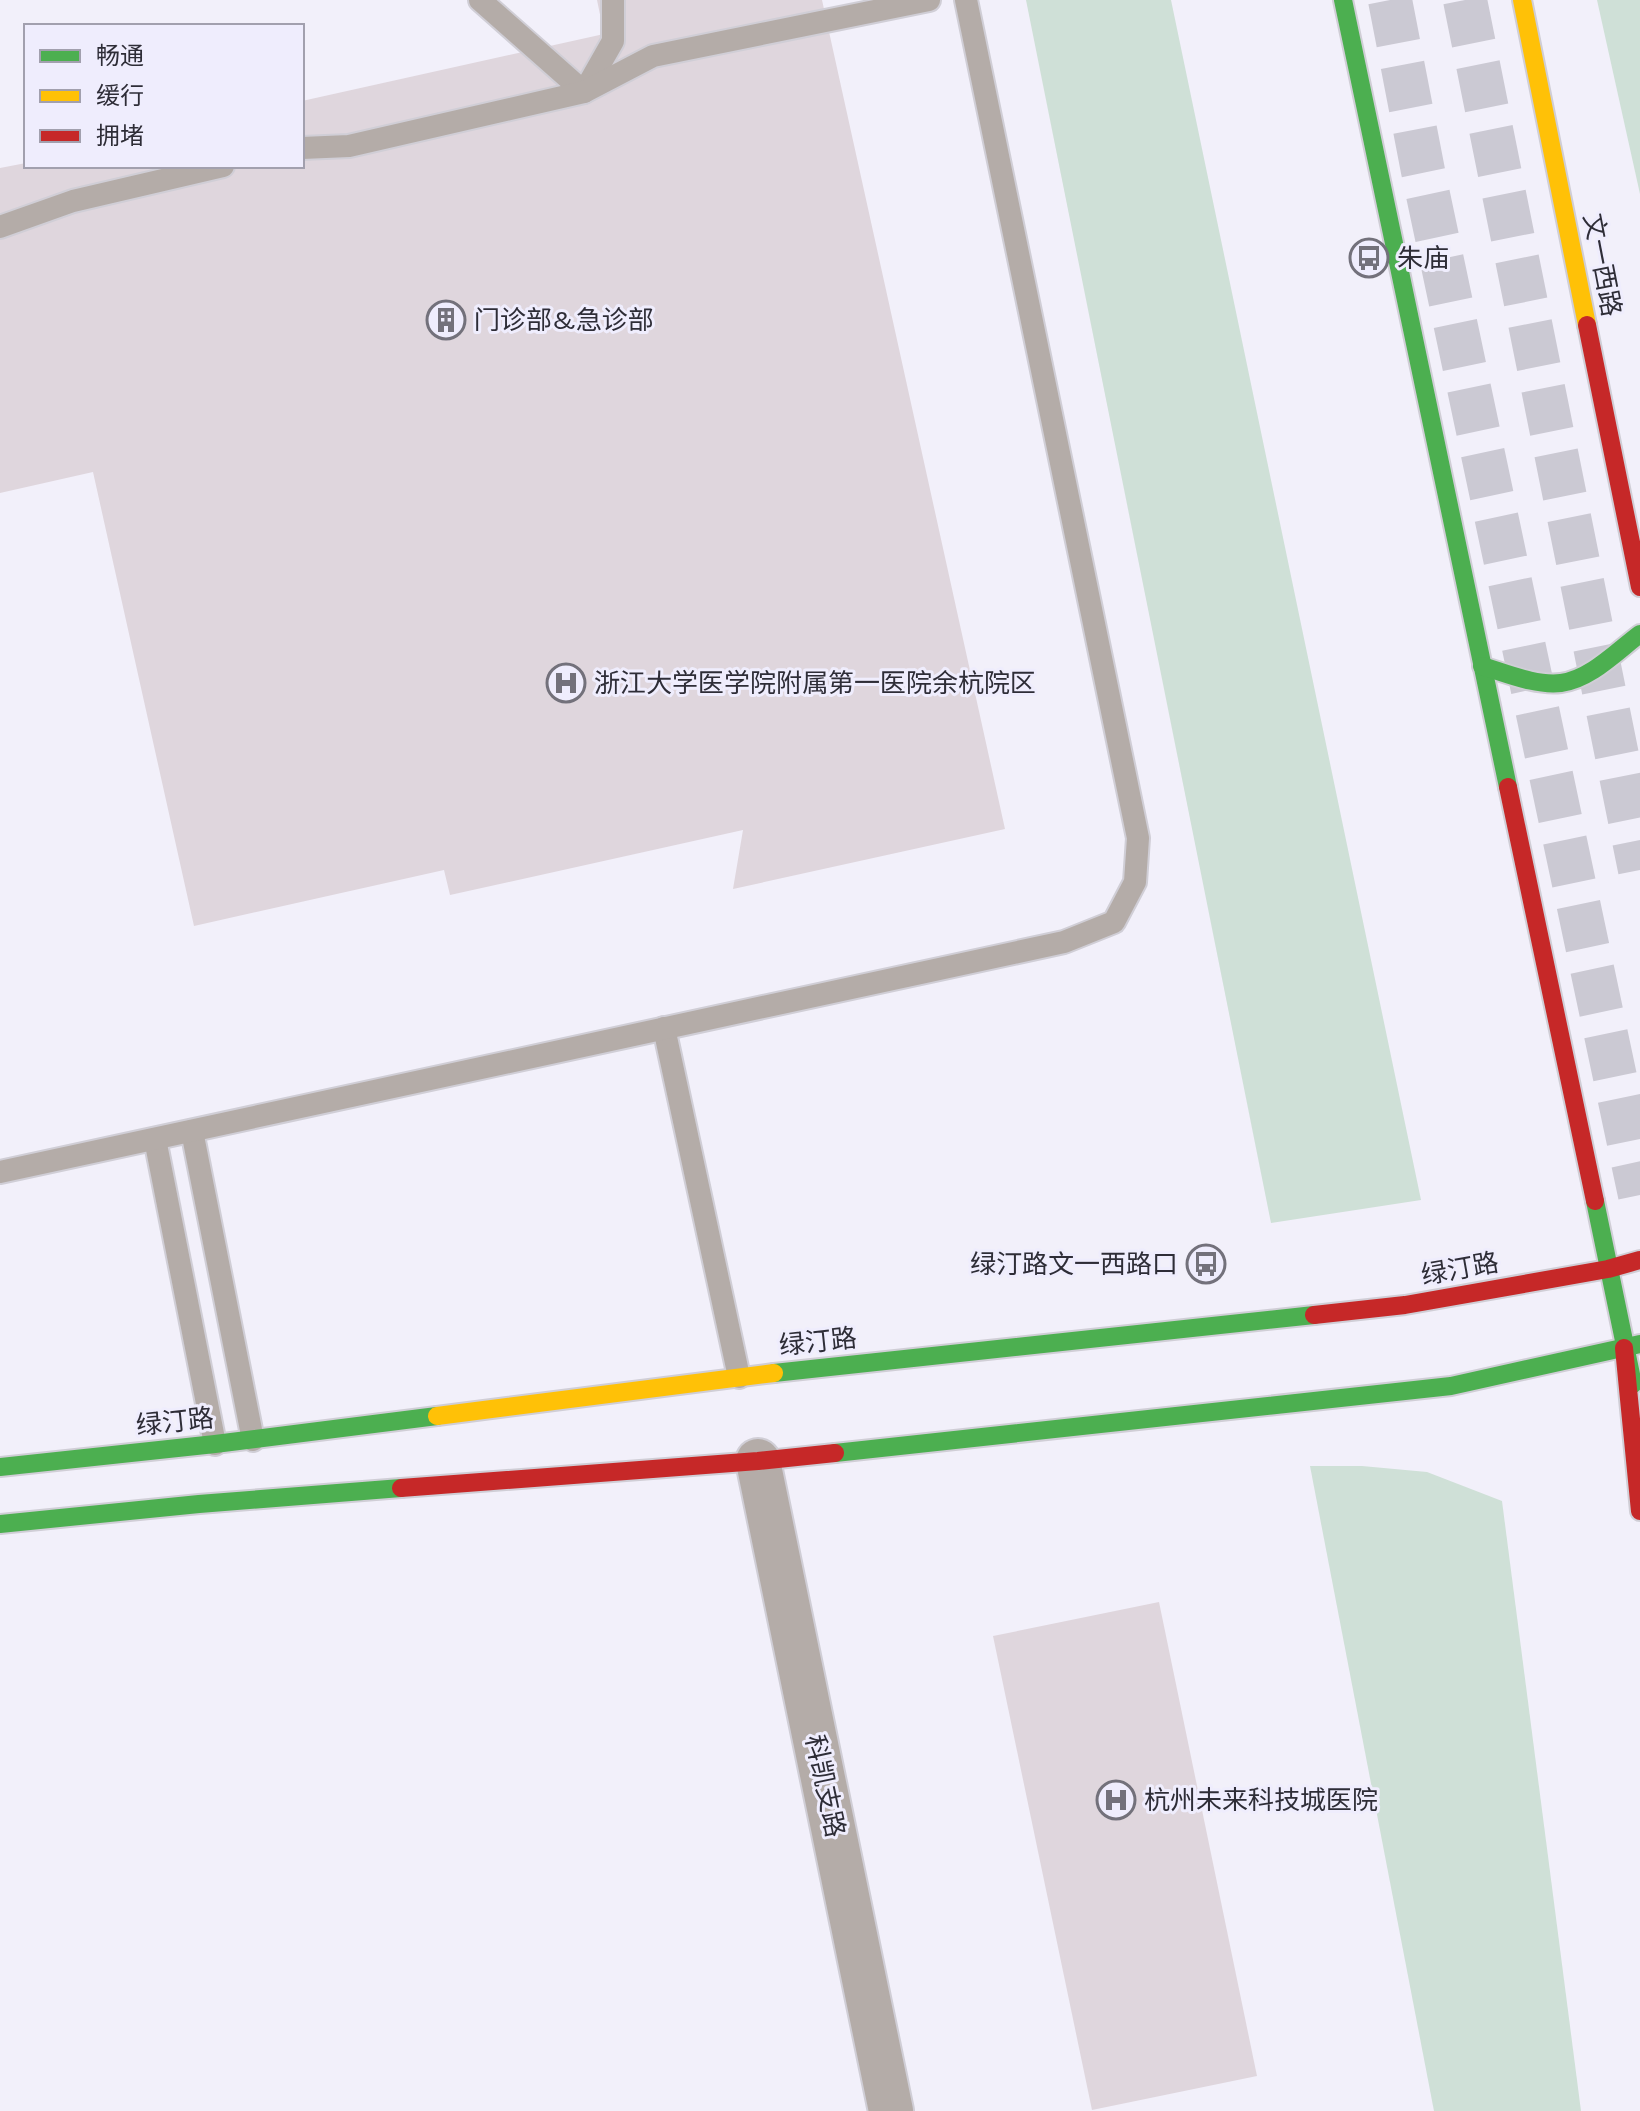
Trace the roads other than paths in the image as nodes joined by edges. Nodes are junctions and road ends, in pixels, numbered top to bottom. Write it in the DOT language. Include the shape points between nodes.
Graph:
graph roads {
  1 [pos="480,0"];
  2 [pos="613,0"];
  3 [pos="929,0"];
  4 [pos="966,0"];
  5 [pos="1343,0"];
  6 [pos="1522,0"];
  7 [pos="584,92"];
  8 [pos="304,148"];
  9 [pos="214,168"];
  10 [pos="0,227"];
  11 [pos="1640,587"];
  12 [pos="1640,634"];
  13 [pos="1482,666"];
  14 [pos="664,1028"];
  15 [pos="192,1131"];
  16 [pos="155,1139"];
  17 [pos="0,1172"];
  18 [pos="1640,1260"];
  19 [pos="1608,1269"];
  20 [pos="1632,1346"];
  21 [pos="739,1377"];
  22 [pos="1640,1412"];
  23 [pos="253,1440"];
  24 [pos="215,1444"];
  25 [pos="758,1461"];
  26 [pos="0,1467"];
  27 [pos="1640,1511"];
  28 [pos="0,1524"];
  29 [pos="891,2111"];
  1 -- 7 [label="lane"];
  2 -- 7 [label="lane" via="613,41"];
  3 -- 7 [label="lane" via="653,56"];
  4 -- 14 [label="lane" via="1138,838 1135,882 1114,922 1064,942"];
  5 -- 13 [label="main road"];
  6 -- 11 [label="main road, 文一西路"];
  7 -- 8 [label="lane" via="349,146"];
  9 -- 10 [label="lane" via="73,201"];
  12 -- 13 [label="main road" via="1585,674 1563,683"];
  13 -- 19 [label="main road"];
  14 -- 15 [label="lane"];
  14 -- 21 [label="lane"];
  15 -- 16 [label="lane"];
  15 -- 23 [label="lane"];
  16 -- 17 [label="lane"];
  16 -- 24 [label="lane"];
  18 -- 19 [label="main road, 绿汀路"];
  19 -- 20 [label="main road"];
  19 -- 21 [label="main road, 绿汀路" via="1405,1305"];
  20 -- 22 [label="main road"];
  20 -- 25 [label="main road" via="1451,1386"];
  20 -- 27 [label="main road"];
  21 -- 23 [label="main road, 绿汀路"];
  23 -- 24 [label="main road, 绿汀路"];
  24 -- 26 [label="main road, 绿汀路"];
  25 -- 28 [label="main road"];
  25 -- 29 [label="street, 科凯支路"];
}
